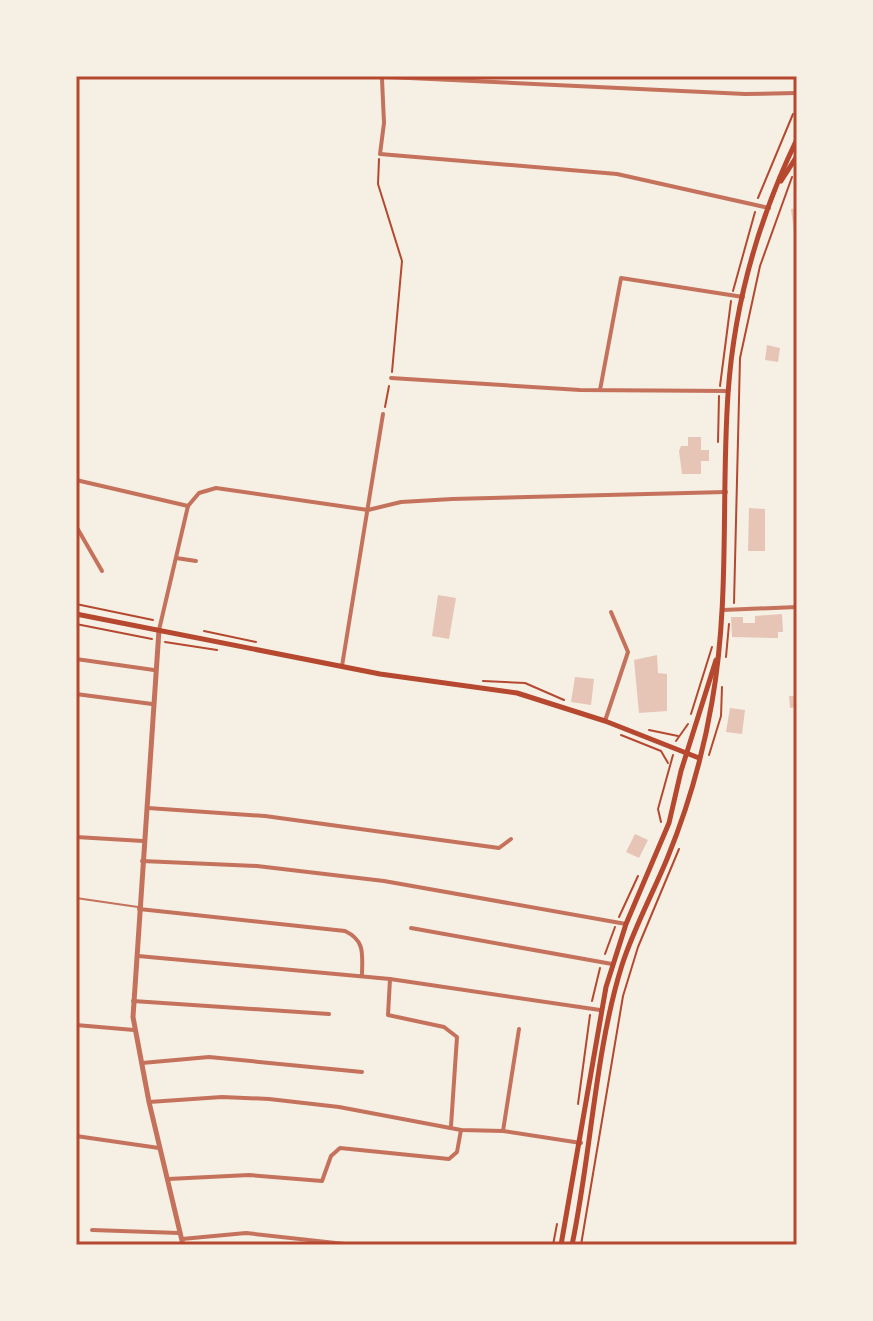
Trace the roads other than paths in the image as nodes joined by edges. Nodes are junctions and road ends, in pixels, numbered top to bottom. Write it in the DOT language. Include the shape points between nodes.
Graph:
graph roads {
  1 [pos="367,76"];
  2 [pos="382,79"];
  3 [pos="797,93"];
  4 [pos="76,121"];
  5 [pos="797,139"];
  6 [pos="76,154"];
  7 [pos="797,156"];
  8 [pos="778,185"];
  9 [pos="769,208"];
  10 [pos="743,297"];
  11 [pos="391,378"];
  12 [pos="600,390"];
  13 [pos="728,391"];
  14 [pos="383,414"];
  15 [pos="76,480"];
  16 [pos="726,492"];
  17 [pos="188,506"];
  18 [pos="368,510"];
  19 [pos="76,526"];
  20 [pos="176,558"];
  21 [pos="196,561"];
  22 [pos="102,571"];
  23 [pos="797,607"];
  24 [pos="723,610"];
  25 [pos="611,612"];
  26 [pos="76,614"];
  27 [pos="159,630"];
  28 [pos="720,648"];
  29 [pos="76,659"];
  30 [pos="342,666"];
  31 [pos="154,670"];
  32 [pos="76,694"];
  33 [pos="152,704"];
  34 [pos="605,721"];
  35 [pos="687,754"];
  36 [pos="699,758"];
  37 [pos="145,808"];
  38 [pos="76,837"];
  39 [pos="511,839"];
  40 [pos="143,841"];
  41 [pos="142,861"];
  42 [pos="76,898"];
  43 [pos="139,908"];
  44 [pos="626,924"];
  45 [pos="411,928"];
  46 [pos="136,956"];
  47 [pos="612,964"];
  48 [pos="362,976"];
  49 [pos="390,979"];
  50 [pos="133,1001"];
  51 [pos="600,1010"];
  52 [pos="329,1014"];
  53 [pos="76,1025"];
  54 [pos="519,1029"];
  55 [pos="134,1030"];
  56 [pos="141,1063"];
  57 [pos="362,1072"];
  58 [pos="149,1102"];
  59 [pos="451,1126"];
  60 [pos="461,1130"];
  61 [pos="503,1131"];
  62 [pos="76,1136"];
  63 [pos="581,1143"];
  64 [pos="159,1148"];
  65 [pos="167,1179"];
  66 [pos="92,1230"];
  67 [pos="181,1239"];
  68 [pos="354,1245"];
  69 [pos="561,1245"];
  70 [pos="572,1245"];
  1 -- 2 [label="street"];
  2 -- 3 [label="street"];
  2 -- 9 [label="street" via="380,154 617,174"];
  4 -- 6 [label="street"];
  5 -- 8 [label="main road"];
  7 -- 8 [label="main road"];
  8 -- 9 [label="main road"];
  9 -- 10 [label="main road"];
  10 -- 12 [label="street" via="621,278"];
  10 -- 13 [label="main road"];
  11 -- 12 [label="street"];
  12 -- 13 [label="street"];
  13 -- 16 [label="main road"];
  14 -- 18 [label="street"];
  15 -- 17 [label="street"];
  16 -- 18 [label="street" via="452,499"];
  16 -- 24 [label="main road"];
  17 -- 18 [label="street" via="199,493 216,488"];
  17 -- 20 [label="street"];
  18 -- 30 [label="street"];
  19 -- 22 [label="street"];
  20 -- 21 [label="street"];
  20 -- 27 [label="street"];
  23 -- 24 [label="street"];
  24 -- 28 [label="main road"];
  25 -- 34 [label="street" via="628,652"];
  26 -- 27 [label="main road"];
  27 -- 30 [label="main road"];
  27 -- 31 [label="street"];
  28 -- 35 [label="main road"];
  28 -- 36 [label="main road"];
  29 -- 31 [label="street"];
  30 -- 34 [label="main road" via="501,690"];
  31 -- 33 [label="street"];
  32 -- 33 [label="street"];
  33 -- 37 [label="street"];
  34 -- 35 [label="main road"];
  35 -- 36 [label="main road"];
  35 -- 44 [label="main road" via="666,834"];
  36 -- 70 [label="main road" via="678,830 615,989"];
  37 -- 39 [label="street" via="265,816 499,848"];
  37 -- 40 [label="street"];
  38 -- 40 [label="street"];
  40 -- 41 [label="street"];
  41 -- 43 [label="street"];
  41 -- 44 [label="street" via="257,866 371,879"];
  42 -- 43 [label="lane"];
  43 -- 46 [label="street"];
  43 -- 48 [label="street" via="345,931 362,946"];
  44 -- 47 [label="main road"];
  45 -- 47 [label="street"];
  46 -- 48 [label="street"];
  46 -- 50 [label="street"];
  47 -- 51 [label="main road"];
  48 -- 49 [label="street"];
  49 -- 51 [label="street"];
  49 -- 59 [label="street" via="388,1015 444,1027 457,1037"];
  50 -- 52 [label="street"];
  50 -- 55 [label="street"];
  51 -- 63 [label="main road"];
  53 -- 55 [label="street"];
  54 -- 61 [label="street"];
  55 -- 56 [label="street"];
  56 -- 57 [label="street" via="209,1057"];
  56 -- 58 [label="street"];
  58 -- 59 [label="street" via="269,1099"];
  58 -- 64 [label="street"];
  59 -- 60 [label="street"];
  60 -- 61 [label="street"];
  60 -- 65 [label="street" via="457,1152 449,1159 340,1148 331,1156 322,1181 249,1175"];
  61 -- 63 [label="street"];
  62 -- 64 [label="street"];
  63 -- 69 [label="main road"];
  64 -- 65 [label="street"];
  65 -- 67 [label="street"];
  66 -- 67 [label="street"];
  67 -- 68 [label="street" via="246,1233"];
}
